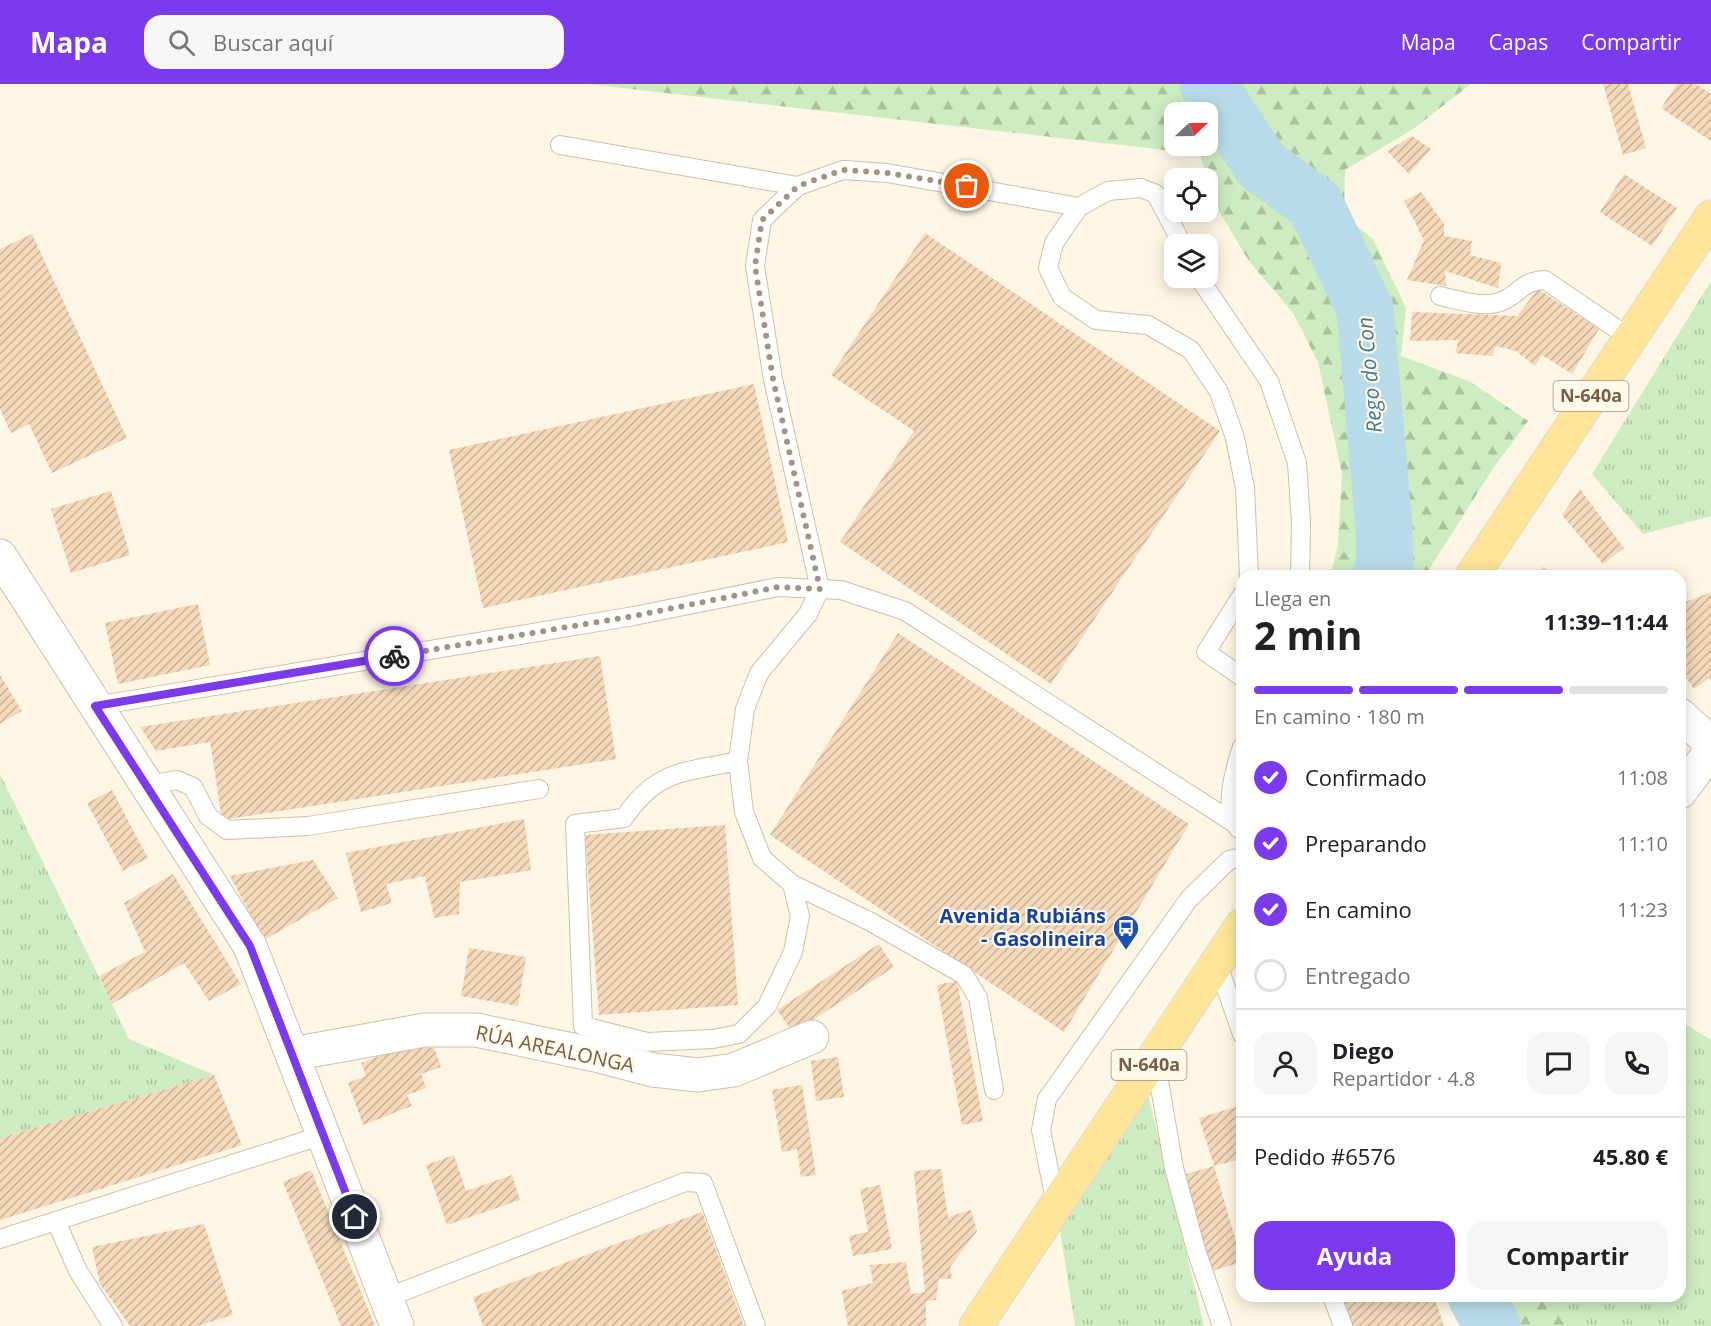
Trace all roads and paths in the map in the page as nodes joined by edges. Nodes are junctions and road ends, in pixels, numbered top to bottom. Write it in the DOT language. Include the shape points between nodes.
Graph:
graph roads {
  1 [pos="560,145"];
  2 [pos="798,186"];
  3 [pos="1079,207"];
  4 [pos="1711,217"];
  5 [pos="1177,234"];
  6 [pos="1206,288"];
  7 [pos="1440,297"];
  8 [pos="1630,338"];
  9 [pos="0,556"];
  10 [pos="1249,570"];
  11 [pos="1300,570"];
  12 [pos="1476,570"];
  13 [pos="820,589"];
  14 [pos="1236,604"];
  15 [pos="1236,673"];
  16 [pos="95,706"];
  17 [pos="1686,720"];
  18 [pos="1711,743"];
  19 [pos="1711,751"];
  20 [pos="738,761"];
  21 [pos="1236,765"];
  22 [pos="1686,784"];
  23 [pos="147,785"];
  24 [pos="539,789"];
  25 [pos="1236,814"];
  26 [pos="1236,827"];
  27 [pos="1236,858"];
  28 [pos="792,884"];
  29 [pos="1236,939"];
  30 [pos="1217,962"];
  31 [pos="1236,1017"];
  32 [pos="812,1037"];
  33 [pos="292,1054"];
  34 [pos="1154,1056"];
  35 [pos="994,1090"];
  36 [pos="323,1135"];
  37 [pos="1056,1205"];
  38 [pos="56,1221"];
  39 [pos="0,1239"];
  40 [pos="1334,1302"];
  41 [pos="392,1312"];
  42 [pos="113,1326"];
  43 [pos="756,1326"];
  44 [pos="976,1326"];
  45 [pos="1222,1326"];
  46 [pos="1343,1326"];
  1 -- 2 [label="lane"];
  2 -- 3 [label="lane" via="843,170 887,173"];
  2 -- 13 [label="lane" via="762,220 755,266 773,379"];
  3 -- 5 [label="lane" via="1108,191 1141,188 1156,194"];
  3 -- 10 [label="lane" via="1054,243 1048,268 1062,297 1096,320 1148,326 1191,350 1208,375 1235,438 1245,488"];
  4 -- 8 [label="main road, N-640a"];
  6 -- 11 [label="lane" via="1269,381 1297,463"];
  7 -- 8 [label="lane" via="1485,304 1500,302 1530,280 1545,280"];
  8 -- 12 [label="main road, N-640a"];
  9 -- 16 [label="street"];
  13 -- 16 [label="lane" via="778,587 634,616"];
  13 -- 20 [label="lane" via="808,614 759,673 745,709"];
  13 -- 26 [label="lane" via="841,590 904,611"];
  14 -- 15 [label="lane" via="1206,652"];
  16 -- 23 [label="street"];
  17 -- 18 [label="street"];
  19 -- 22 [label="street"];
  20 -- 28 [label="lane" via="744,812 762,858"];
  20 -- 28 [label="lane" via="663,777 639,795 624,818 575,824 583,1026 647,1042 739,1034 767,1006 794,952 800,916"];
  21 -- 25 [label="lane" via="1231,780"];
  23 -- 24 [label="lane" via="177,780 193,787 208,816 228,830 308,826"];
  23 -- 33 [label="street" via="250,946"];
  27 -- 37 [label="lane" via="1229,860 1189,898 1047,1099 1041,1130"];
  28 -- 35 [label="lane" via="871,922 963,975 978,998"];
  29 -- 30 [label="main road, N-640a"];
  30 -- 31 [label="lane"];
  30 -- 34 [label="main road, N-640a"];
  32 -- 33 [label="street, RÚA AREALONGA" via="734,1070 699,1075 653,1070 476,1030 425,1030"];
  33 -- 36 [label="street"];
  34 -- 37 [label="main road, N-640a"];
  34 -- 45 [label="lane" via="1174,1168"];
  36 -- 38 [label="lane"];
  36 -- 41 [label="street"];
  37 -- 44 [label="main road, N-640a"];
  38 -- 39 [label="lane"];
  38 -- 42 [label="lane" via="78,1271"];
  40 -- 46 [label="lane"];
  41 -- 43 [label="lane" via="685,1182 694,1182 703,1183"];
}
